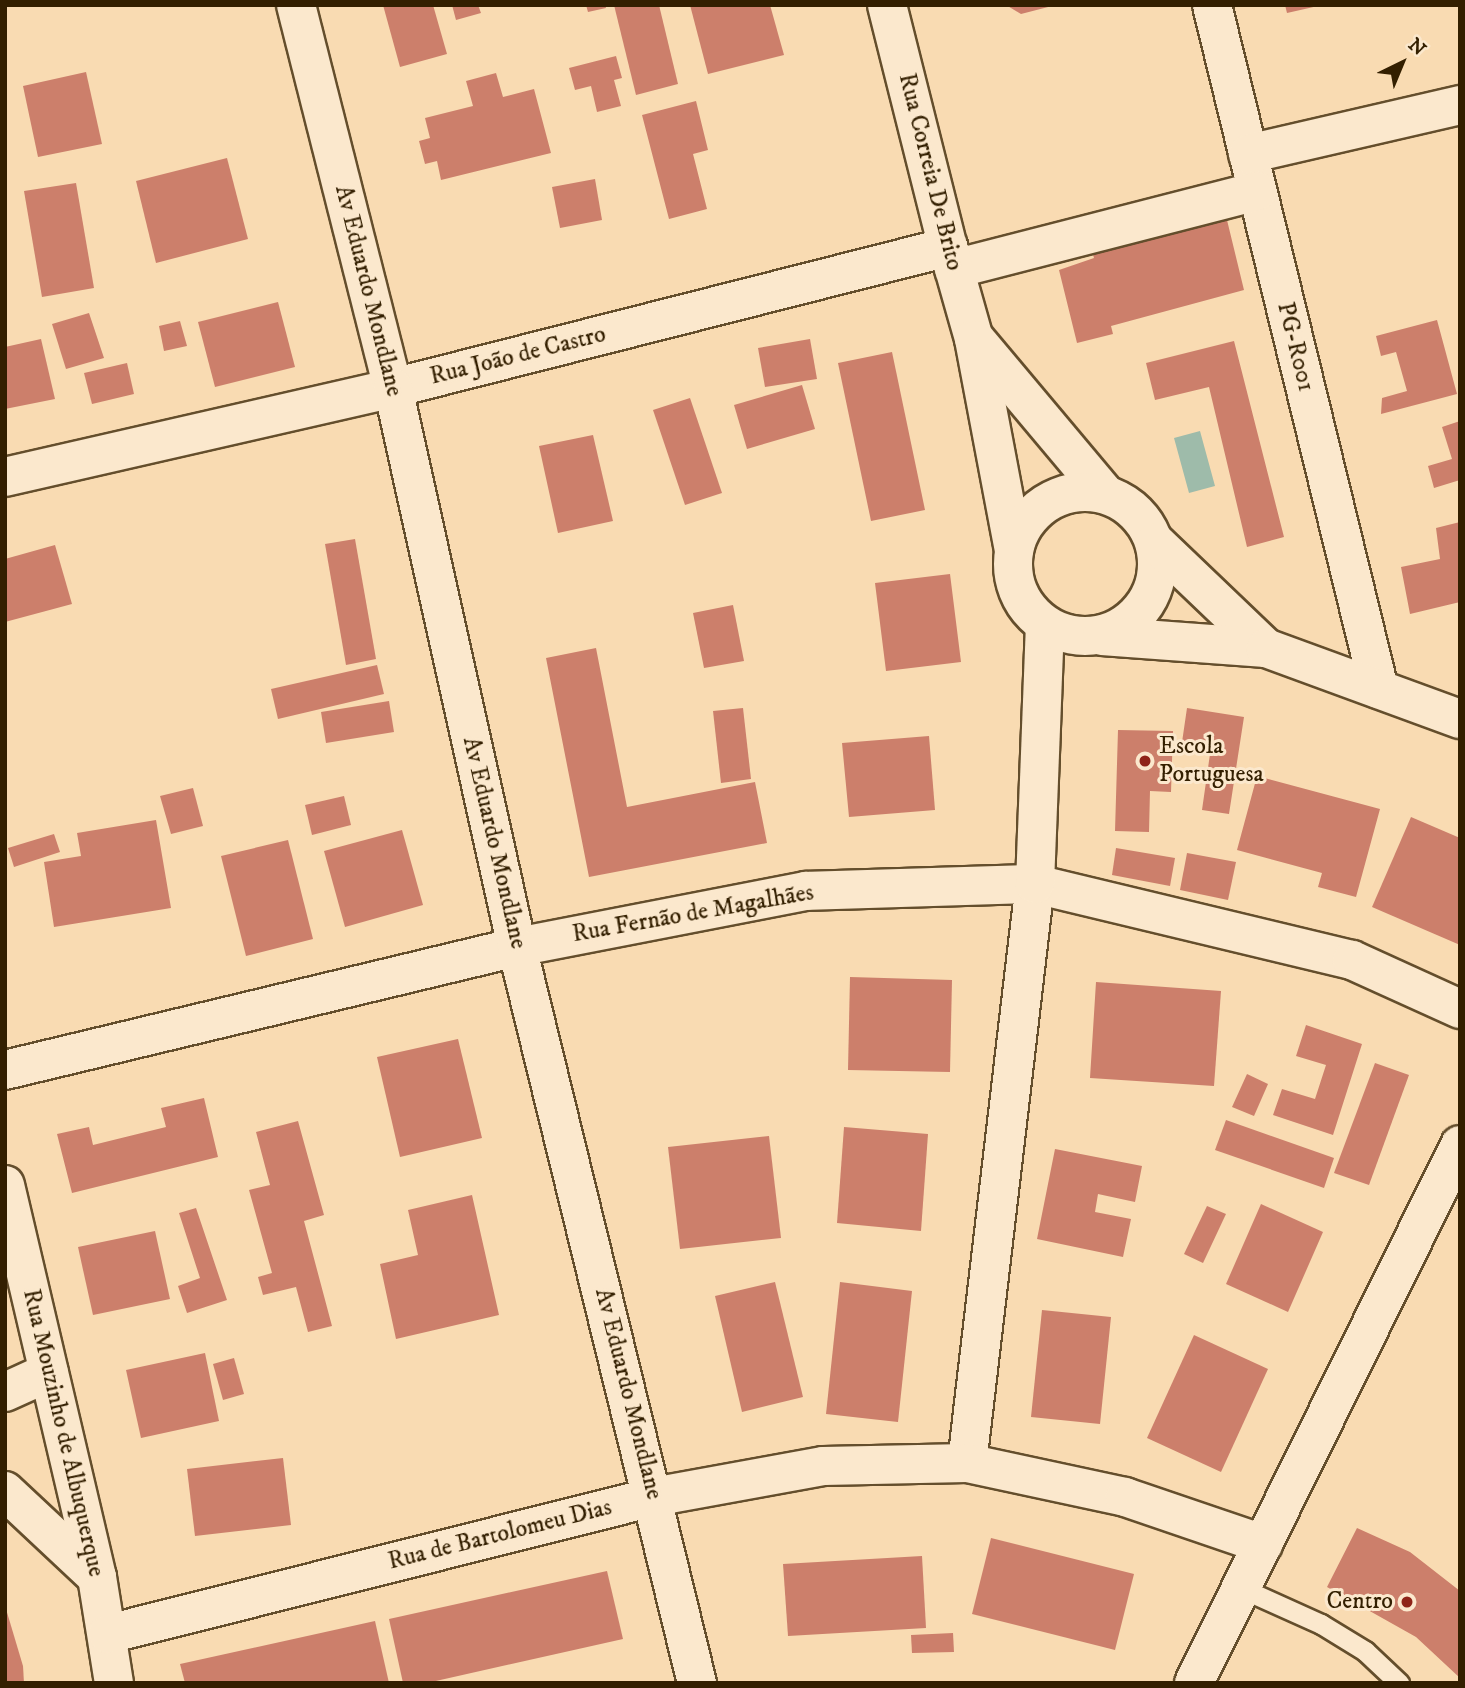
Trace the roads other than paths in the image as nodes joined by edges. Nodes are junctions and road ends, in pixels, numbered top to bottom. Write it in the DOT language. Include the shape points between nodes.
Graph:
graph roads {
  1 [pos="296,5"];
  2 [pos="887,5"];
  3 [pos="1212,5"];
  4 [pos="1460,105"];
  5 [pos="1248,154"];
  6 [pos="1257,191"];
  7 [pos="951,258"];
  8 [pos="974,339"];
  9 [pos="393,388"];
  10 [pos="5,477"];
  11 [pos="1105,494"];
  12 [pos="1155,542"];
  13 [pos="1014,550"];
  14 [pos="1045,625"];
  15 [pos="1102,635"];
  16 [pos="1266,648"];
  17 [pos="1379,689"];
  18 [pos="1460,719"];
  19 [pos="1035,884"];
  20 [pos="517,947"];
  21 [pos="1460,1009"];
  22 [pos="5,1070"];
  23 [pos="1460,1145"];
  24 [pos="5,1185"];
  25 [pos="49,1373"];
  26 [pos="5,1392"];
  27 [pos="967,1463"];
  28 [pos="5,1491"];
  29 [pos="653,1497"];
  30 [pos="1263,1544"];
  31 [pos="96,1577"];
  32 [pos="1241,1588"];
  33 [pos="108,1634"];
  34 [pos="697,1682"];
  35 [pos="114,1683"];
  36 [pos="1194,1683"];
  37 [pos="1399,1683"];
  1 -- 9 [label="street, Av Eduardo Mondlane"];
  2 -- 7 [label="street, Rua Correia De Brito"];
  3 -- 5 [label="street, PG-R001"];
  4 -- 5 [label="street"];
  5 -- 6 [label="street, PG-R001"];
  6 -- 7 [label="street, Rua João de Castro"];
  6 -- 17 [label="street, PG-R001"];
  7 -- 8 [label="street, Rua Correia De Brito"];
  7 -- 9 [label="street, Rua João de Castro"];
  8 -- 11 [label="street"];
  8 -- 13 [label="street, Rua Correia De Brito"];
  9 -- 10 [label="street, Rua João de Castro"];
  9 -- 20 [label="street, Av Eduardo Mondlane"];
  11 -- 12 [label="street" via="1127,504 1144,521"];
  11 -- 13 [label="street" via="1081,492 1058,497 1037,509 1022,528"];
  12 -- 15 [label="street" via="1154,590 1143,611"];
  12 -- 16 [label="street"];
  13 -- 14 [label="street" via="1018,592"];
  14 -- 15 [label="street" via="1082,637"];
  14 -- 19 [label="street"];
  15 -- 16 [label="street"];
  16 -- 17 [label="street"];
  17 -- 18 [label="street"];
  19 -- 20 [label="street, Rua Fernão de Magalhães" via="806,891"];
  19 -- 21 [label="street, Rua Fernão de Magalhães" via="1352,960"];
  19 -- 27 [label="street"];
  20 -- 22 [label="street, Rua Fernão de Magalhães"];
  20 -- 29 [label="street, Av Eduardo Mondlane"];
  23 -- 30 [label="street"];
  24 -- 25 [label="street, Rua Mouzinho de Albuquerque"];
  25 -- 26 [label="street"];
  25 -- 31 [label="street, Rua Mouzinho de Albuquerque"];
  27 -- 29 [label="street, Rua de Bartolomeu Dias" via="823,1466"];
  27 -- 30 [label="street, Rua de Bartolomeu Dias" via="1125,1497"];
  28 -- 31 [label="street"];
  29 -- 33 [label="street, Rua de Bartolomeu Dias"];
  29 -- 34 [label="street, Av Eduardo Mondlane"];
  30 -- 32 [label="street"];
  31 -- 33 [label="street, Rua Mouzinho de Albuquerque"];
  32 -- 36 [label="street"];
  32 -- 37 [label="lane" via="1321,1624 1365,1651"];
  33 -- 35 [label="street, Rua Mouzinho de Albuquerque"];
}
